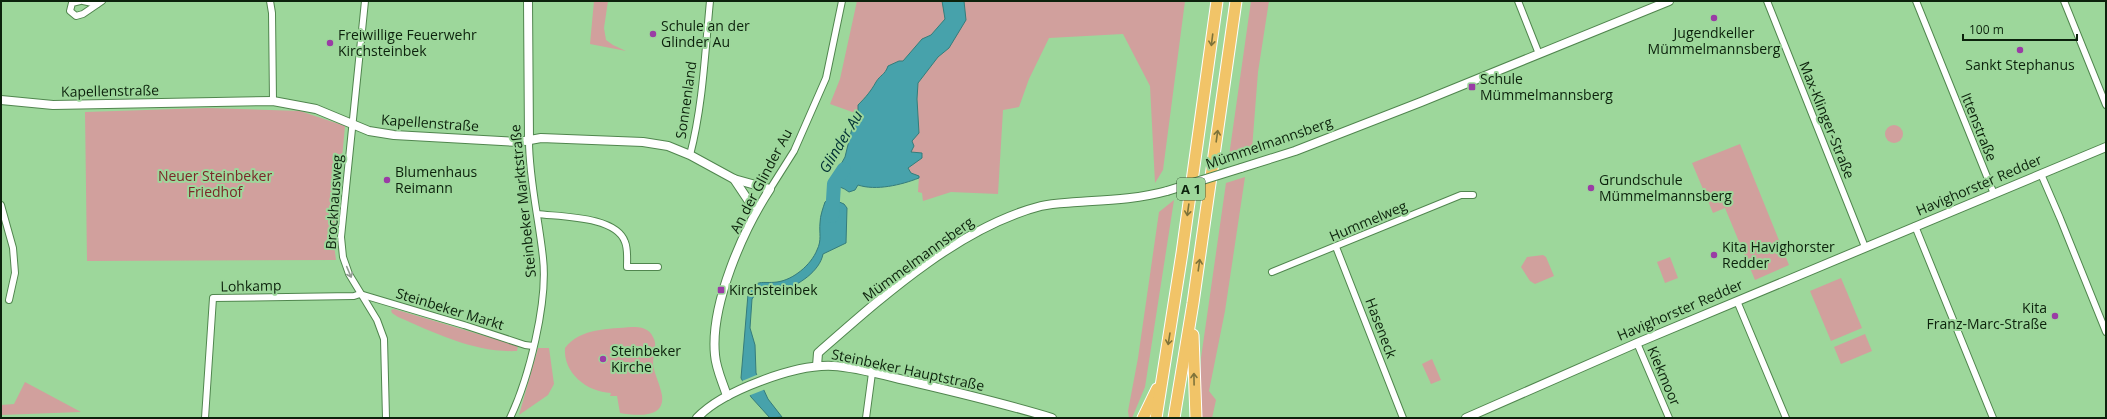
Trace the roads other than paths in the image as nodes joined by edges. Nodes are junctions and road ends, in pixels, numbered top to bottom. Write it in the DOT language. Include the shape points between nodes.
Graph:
graph roads {
  1 [pos="82,1"];
  2 [pos="270,1"];
  3 [pos="365,1"];
  4 [pos="528,1"];
  5 [pos="710,1"];
  6 [pos="842,1"];
  7 [pos="1217,1"];
  8 [pos="1236,1"];
  9 [pos="1518,1"];
  10 [pos="1669,1"];
  11 [pos="1767,1"];
  12 [pos="1916,1"];
  13 [pos="2064,1"];
  14 [pos="99,2"];
  15 [pos="1539,54"];
  16 [pos="1,100"];
  17 [pos="273,101"];
  18 [pos="2106,105"];
  19 [pos="352,123"];
  20 [pos="529,140"];
  21 [pos="2106,147"];
  22 [pos="690,155"];
  23 [pos="2040,174"];
  24 [pos="734,179"];
  25 [pos="770,189"];
  26 [pos="1994,194"];
  27 [pos="1473,195"];
  28 [pos="1,204"];
  29 [pos="757,209"];
  30 [pos="537,214"];
  31 [pos="1915,226"];
  32 [pos="1336,247"];
  33 [pos="1865,247"];
  34 [pos="658,267"];
  35 [pos="1272,272"];
  36 [pos="360,294"];
  37 [pos="10,300"];
  38 [pos="1737,301"];
  39 [pos="1193,303"];
  40 [pos="2106,332"];
  41 [pos="1637,342"];
  42 [pos="533,346"];
  43 [pos="817,366"];
  44 [pos="872,373"];
  45 [pos="1163,378"];
  46 [pos="727,396"];
  47 [pos="1482,415"];
  48 [pos="205,418"];
  49 [pos="386,418"];
  50 [pos="510,418"];
  51 [pos="697,418"];
  52 [pos="866,418"];
  53 [pos="1052,418"];
  54 [pos="1143,418"];
  55 [pos="1156,418"];
  56 [pos="1174,418"];
  57 [pos="1196,418"];
  58 [pos="1403,418"];
  59 [pos="1466,418"];
  60 [pos="1669,418"];
  61 [pos="1786,418"];
  62 [pos="1993,418"];
  1 -- 14 [label="street"];
  1 -- 14 [label="street" via="72,3 70,11 76,16"];
  2 -- 17 [label="street"];
  3 -- 19 [label="street, Brockhausweg"];
  4 -- 20 [label="street, Steinbeker Marktstraße"];
  5 -- 22 [label="street, Sonnenland" via="702,90"];
  6 -- 25 [label="street, An der Glinder Au" via="826,78 794,151"];
  7 -- 45 [label="highway, A 1, one-way"];
  39 -- 8 [label="highway, A 1, one-way"];
  9 -- 15 [label="street"];
  10 -- 15 [label="street, Mümmelmannsberg"];
  11 -- 33 [label="street, Max-Klinger-Straße"];
  12 -- 26 [label="street, Ittenstraße"];
  13 -- 18 [label="street"];
  15 -- 43 [label="street, Mümmelmannsberg, bridge" via="1296,151 1167,191 1138,197 1043,205 994,222 947,250 853,322 818,352"];
  16 -- 17 [label="street, Kapellenstraße" via="53,104"];
  17 -- 19 [label="street, Kapellenstraße" via="316,109"];
  19 -- 20 [label="street, Kapellenstraße" via="369,130 394,134 519,142"];
  19 -- 36 [label="street, Brockhausweg, one-way" via="341,238 342,256"];
  20 -- 22 [label="street, Kapellenstraße" via="541,138 643,142 668,146"];
  20 -- 30 [label="street, Steinbeker Marktstraße"];
  21 -- 23 [label="street, Havighorster Redder"];
  22 -- 24 [label="street, Kapellenstraße"];
  23 -- 26 [label="street, Havighorster Redder"];
  23 -- 40 [label="street"];
  24 -- 25 [label="street, Kapellenstraße"];
  24 -- 29 [label="street, Kapellenstraße"];
  25 -- 29 [label="street, An der Glinder Au"];
  26 -- 31 [label="street, Havighorster Redder"];
  27 -- 32 [label="street, Hummelweg" via="1461,195"];
  28 -- 37 [label="street" via="13,248 15,273"];
  29 -- 46 [label="street, An der Glinder Au" via="734,262 718,312 715,356"];
  30 -- 34 [label="street" via="606,224 619,232 625,242 627,267"];
  30 -- 42 [label="street, Steinbeker Marktstraße" via="544,280"];
  31 -- 33 [label="street, Havighorster Redder"];
  31 -- 62 [label="street"];
  32 -- 35 [label="street, Hummelweg"];
  32 -- 58 [label="street, Haseneck"];
  33 -- 38 [label="street, Havighorster Redder"];
  36 -- 42 [label="street, Steinbeker Markt"];
  36 -- 48 [label="street, Lohkamp" via="213,298"];
  36 -- 49 [label="street, Brockhausweg" via="378,320 384,339"];
  38 -- 41 [label="street, Havighorster Redder"];
  38 -- 61 [label="street"];
  39 -- 56 [label="highway, A 1"];
  57 -- 39 [label="highway, one-way"];
  41 -- 47 [label="street, Havighorster Redder"];
  41 -- 60 [label="street, Kiekmoor"];
  42 -- 50 [label="street, Steinbeker Marktstraße" via="525,381"];
  43 -- 44 [label="street, Steinbeker Hauptstraße" via="834,366"];
  43 -- 46 [label="street, Steinbeker Hauptstraße" via="790,371"];
  44 -- 52 [label="street"];
  44 -- 53 [label="street, Steinbeker Hauptstraße"];
  45 -- 54 [label="highway"];
  45 -- 55 [label="highway, A 1"];
  46 -- 51 [label="street, Steinbeker Hauptstraße"];
  47 -- 59 [label="street, Havighorster Redder"];
}
